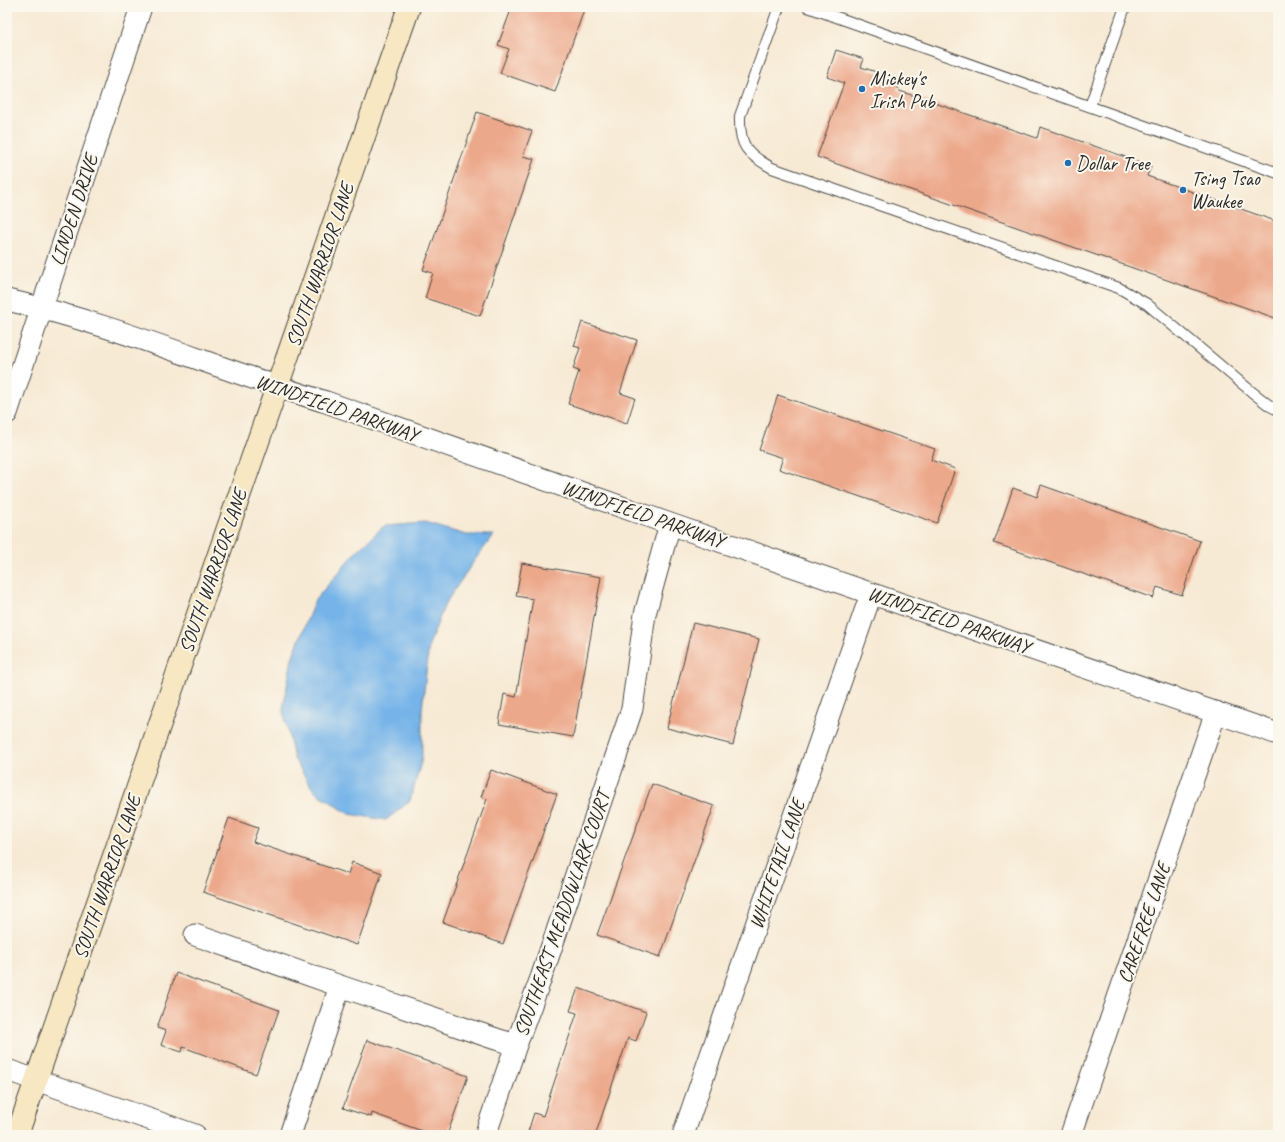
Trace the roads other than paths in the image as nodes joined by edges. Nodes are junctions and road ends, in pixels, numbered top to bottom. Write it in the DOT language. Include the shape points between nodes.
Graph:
graph roads {
  1 [pos="141,7"];
  2 [pos="409,7"];
  3 [pos="779,7"];
  4 [pos="808,7"];
  5 [pos="1125,7"];
  6 [pos="1090,106"];
  7 [pos="1278,173"];
  8 [pos="7,300"];
  9 [pos="42,308"];
  10 [pos="277,388"];
  11 [pos="1278,410"];
  12 [pos="7,413"];
  13 [pos="670,524"];
  14 [pos="871,594"];
  15 [pos="1216,712"];
  16 [pos="1278,734"];
  17 [pos="195,935"];
  18 [pos="340,986"];
  19 [pos="516,1045"];
  20 [pos="7,1070"];
  21 [pos="36,1081"];
  22 [pos="487,1130"];
  23 [pos="17,1135"];
  24 [pos="195,1135"];
  25 [pos="290,1135"];
  26 [pos="683,1135"];
  27 [pos="1071,1135"];
  1 -- 9 [label="street, LINDEN DRIVE"];
  2 -- 10 [label="street, SOUTH WARRIOR LANE"];
  3 -- 11 [label="lane" via="740,116 744,146 756,159 772,168 1119,288 1147,304 1252,392"];
  4 -- 6 [label="lane"];
  5 -- 6 [label="lane"];
  6 -- 7 [label="lane"];
  8 -- 9 [label="street, WINDFIELD PARKWAY"];
  9 -- 10 [label="street, WINDFIELD PARKWAY"];
  9 -- 12 [label="street, LINDEN DRIVE"];
  10 -- 13 [label="street, WINDFIELD PARKWAY" via="326,402"];
  10 -- 21 [label="street, SOUTH WARRIOR LANE"];
  13 -- 14 [label="street, WINDFIELD PARKWAY"];
  13 -- 19 [label="street, SOUTHEAST MEADOWLARK COURT" via="645,614 632,710"];
  14 -- 15 [label="street, WINDFIELD PARKWAY"];
  14 -- 26 [label="street, WHITETAIL LANE"];
  15 -- 16 [label="street, WINDFIELD PARKWAY"];
  15 -- 27 [label="street, CAREFREE LANE"];
  17 -- 18 [label="street, SOUTHEAST MEADOWLARK COURT"];
  18 -- 19 [label="street, SOUTHEAST MEADOWLARK COURT"];
  18 -- 25 [label="street"];
  19 -- 22 [label="street"];
  20 -- 21 [label="street"];
  21 -- 23 [label="street, SOUTH WARRIOR LANE"];
  21 -- 24 [label="street"];
}
